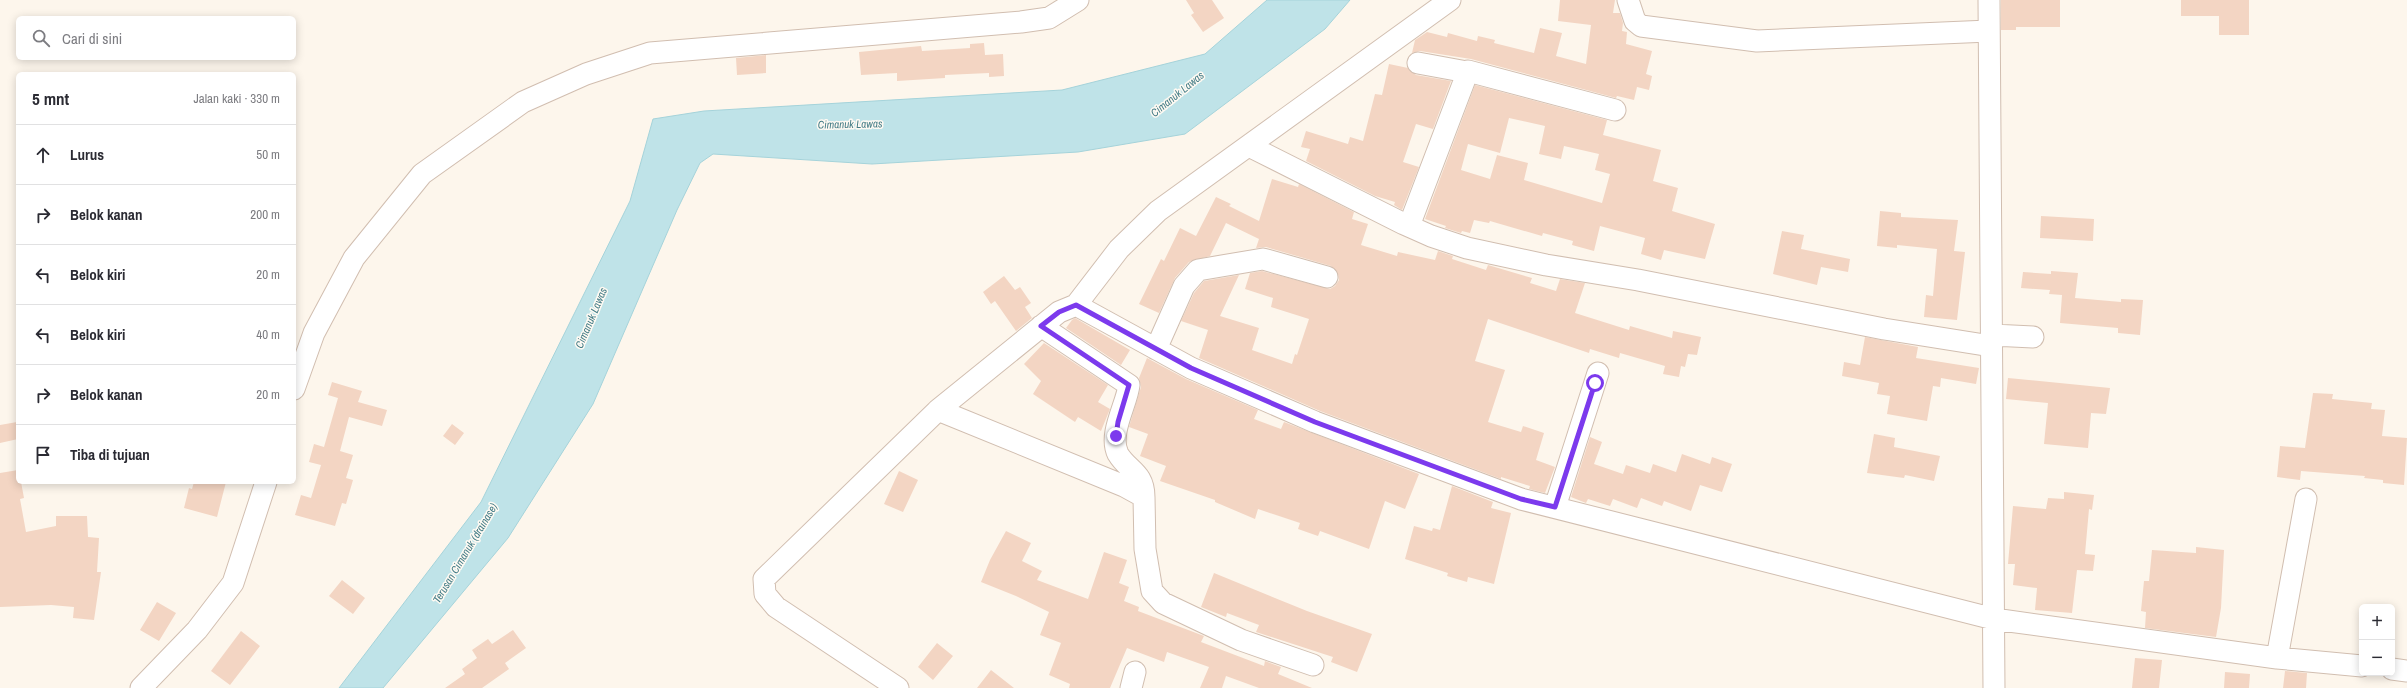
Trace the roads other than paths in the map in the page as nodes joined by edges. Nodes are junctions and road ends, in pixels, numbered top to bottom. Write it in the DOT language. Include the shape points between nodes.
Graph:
graph roads {
  1 [pos="1078,0"];
  2 [pos="1450,0"];
  3 [pos="1628,0"];
  4 [pos="1989,0"];
  5 [pos="1989,31"];
  6 [pos="1418,63"];
  7 [pos="1467,72"];
  8 [pos="1615,110"];
  9 [pos="1248,146"];
  10 [pos="1409,226"];
  11 [pos="1328,277"];
  12 [pos="1076,305"];
  13 [pos="1041,326"];
  14 [pos="2033,338"];
  15 [pos="1992,340"];
  16 [pos="1156,349"];
  17 [pos="1598,373"];
  18 [pos="296,383"];
  19 [pos="938,410"];
  20 [pos="265,484"];
  21 [pos="1144,497"];
  22 [pos="2306,499"];
  23 [pos="1555,507"];
  24 [pos="1994,620"];
  25 [pos="2277,658"];
  26 [pos="1314,665"];
  27 [pos="2359,666"];
  28 [pos="2395,669"];
  29 [pos="2407,671"];
  30 [pos="141,688"];
  31 [pos="898,688"];
  32 [pos="1994,688"];
  1 -- 18 [label="street" via="1050,18 1021,22 650,52 586,74 523,102 422,174 354,258 314,333"];
  2 -- 9 [label="street"];
  3 -- 5 [label="street" via="1635,21 1641,26 1757,41"];
  4 -- 5 [label="street"];
  5 -- 15 [label="street"];
  6 -- 7 [label="street"];
  7 -- 8 [label="street" via="1470,70"];
  7 -- 10 [label="street"];
  9 -- 10 [label="street"];
  9 -- 12 [label="street" via="1158,211 1118,249"];
  10 -- 15 [label="street" via="1467,248 1546,266 1638,280 1884,329"];
  11 -- 16 [label="street" via="1263,259 1198,270 1184,286"];
  12 -- 13 [label="street" via="1059,312"];
  12 -- 16 [label="street"];
  13 -- 19 [label="street"];
  13 -- 21 [label="street" via="1129,385 1118,422 1118,453 1144,485"];
  14 -- 15 [label="street"];
  15 -- 24 [label="street"];
  16 -- 23 [label="street" via="1191,368 1315,422 1521,499"];
  17 -- 23 [label="street"];
  19 -- 21 [label="street" via="1124,486"];
  19 -- 31 [label="street" via="764,579 765,594 776,607"];
  20 -- 30 [label="street" via="236,574 197,630"];
  21 -- 26 [label="street" via="1145,549 1152,591 1163,603 1241,640"];
  22 -- 25 [label="street"];
  23 -- 24 [label="street"];
  24 -- 25 [label="street"];
  24 -- 32 [label="street"];
  25 -- 27 [label="street"];
  28 -- 29 [label="street"];
}
